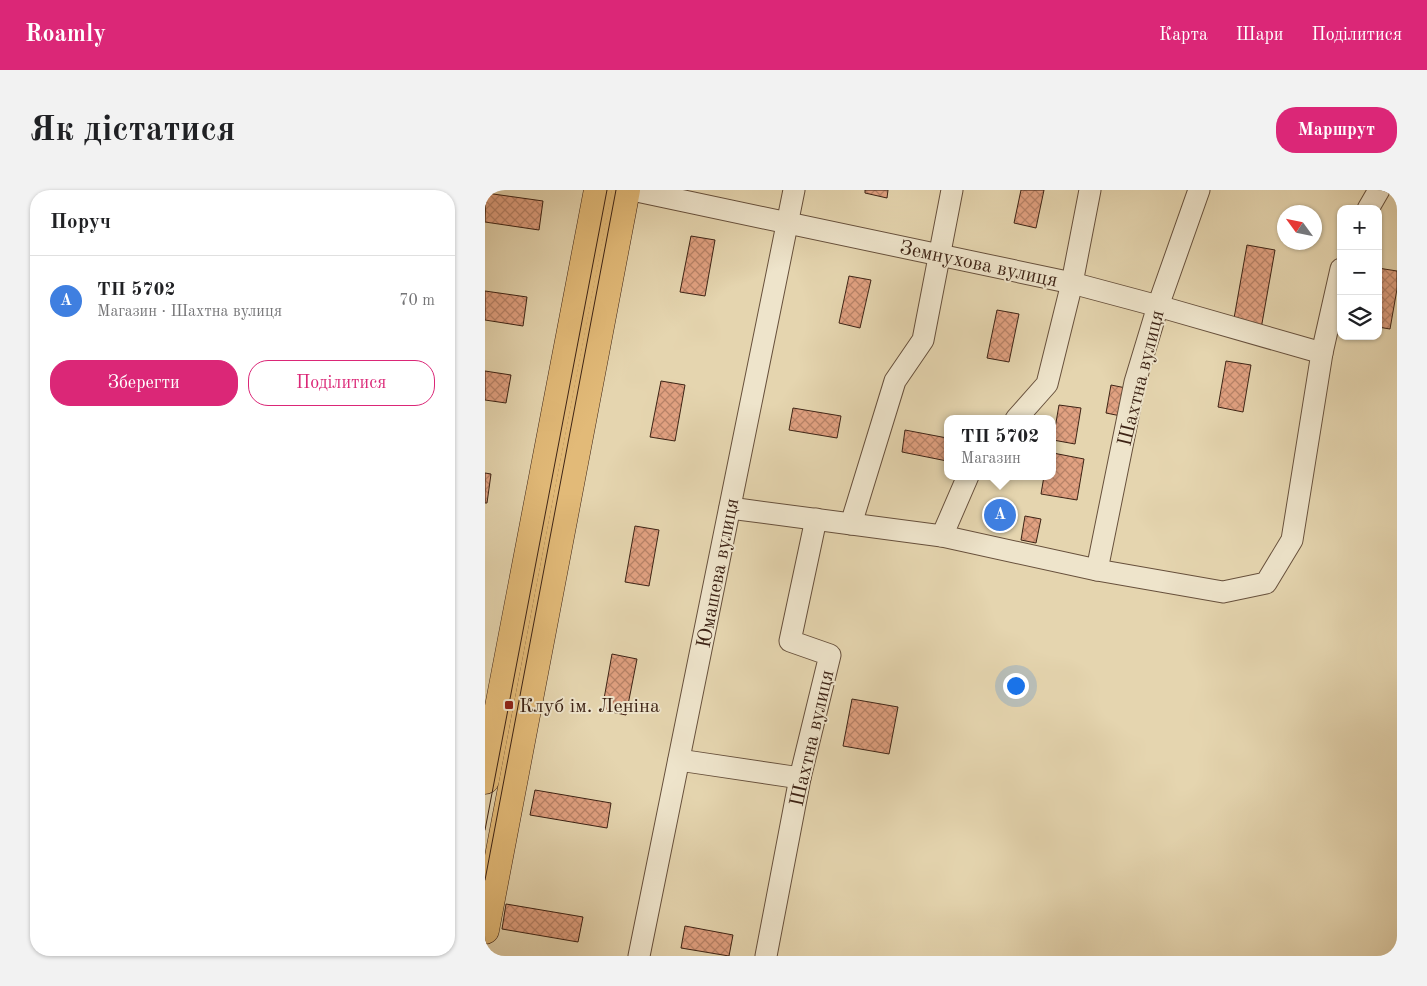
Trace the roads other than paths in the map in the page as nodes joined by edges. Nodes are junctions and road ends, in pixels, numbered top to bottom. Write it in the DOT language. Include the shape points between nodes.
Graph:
graph roads {
  1 [pos="598,190"];
  2 [pos="626,190"];
  3 [pos="632,190"];
  4 [pos="795,190"];
  5 [pos="952,190"];
  6 [pos="1090,190"];
  7 [pos="1199,190"];
  8 [pos="1379,190"];
  9 [pos="1370,205"];
  10 [pos="789,223"];
  11 [pos="939,255"];
  12 [pos="1072,283"];
  13 [pos="1337,287"];
  14 [pos="1158,306"];
  15 [pos="1322,353"];
  16 [pos="1020,415"];
  17 [pos="966,480"];
  18 [pos="730,508"];
  19 [pos="816,519"];
  20 [pos="851,524"];
  21 [pos="942,536"];
  22 [pos="1097,570"];
  23 [pos="679,760"];
  24 [pos="800,778"];
  25 [pos="485,780"];
  26 [pos="485,930"];
  27 [pos="639,956"];
  28 [pos="767,956"];
  1 -- 25 [label="main road"];
  2 -- 26 [label="main road"];
  3 -- 10 [label="street, Земнухова вулиця"];
  4 -- 10 [label="street, Юмашева вулиця"];
  5 -- 11 [label="street"];
  6 -- 12 [label="street"];
  7 -- 14 [label="street, Шахтна вулиця"];
  8 -- 9 [label="street"];
  10 -- 11 [label="street, Земнухова вулиця"];
  10 -- 18 [label="street, Юмашева вулиця"];
  11 -- 12 [label="street, Земнухова вулиця"];
  11 -- 20 [label="street" via="923,340 895,381"];
  12 -- 14 [label="street, Земнухова вулиця"];
  12 -- 16 [label="street" via="1047,384"];
  13 -- 15 [label="street"];
  14 -- 15 [label="street, Земнухова вулиця"];
  14 -- 22 [label="street, Шахтна вулиця" via="1135,382"];
  15 -- 22 [label="street" via="1292,540 1266,583 1223,592"];
  17 -- 21 [label="street"];
  18 -- 19 [label="street"];
  18 -- 23 [label="street, Юмашева вулиця"];
  19 -- 20 [label="street"];
  19 -- 24 [label="street, Шахтна вулиця" via="790,641 831,655"];
  20 -- 21 [label="street"];
  21 -- 22 [label="street"];
  23 -- 24 [label="street"];
  23 -- 27 [label="street, Юмашева вулиця"];
  24 -- 28 [label="street, Шахтна вулиця"];
}
